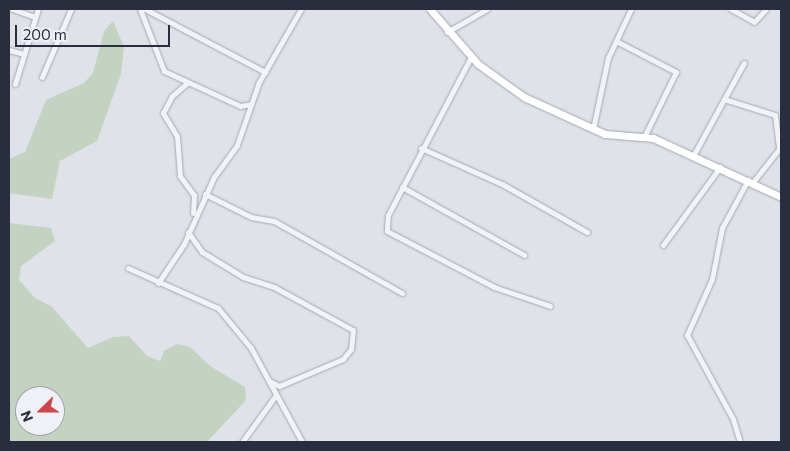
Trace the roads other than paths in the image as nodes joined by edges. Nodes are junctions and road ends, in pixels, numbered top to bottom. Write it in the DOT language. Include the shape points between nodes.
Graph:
graph roads {
  1 [pos="12,9"];
  2 [pos="38,9"];
  3 [pos="71,9"];
  4 [pos="140,9"];
  5 [pos="145,9"];
  6 [pos="301,9"];
  7 [pos="430,9"];
  8 [pos="487,9"];
  9 [pos="631,9"];
  10 [pos="731,9"];
  11 [pos="766,9"];
  12 [pos="35,17"];
  13 [pos="447,32"];
  14 [pos="616,41"];
  15 [pos="9,50"];
  16 [pos="24,54"];
  17 [pos="471,56"];
  18 [pos="744,63"];
  19 [pos="265,72"];
  20 [pos="42,77"];
  21 [pos="187,83"];
  22 [pos="16,84"];
  23 [pos="724,99"];
  24 [pos="251,104"];
  25 [pos="593,129"];
  26 [pos="644,137"];
  27 [pos="780,147"];
  28 [pos="421,148"];
  29 [pos="693,156"];
  30 [pos="720,167"];
  31 [pos="751,180"];
  32 [pos="402,187"];
  33 [pos="205,194"];
  34 [pos="781,197"];
  35 [pos="193,216"];
  36 [pos="188,232"];
  37 [pos="587,232"];
  38 [pos="664,244"];
  39 [pos="524,255"];
  40 [pos="128,268"];
  41 [pos="158,283"];
  42 [pos="402,293"];
  43 [pos="550,306"];
  44 [pos="270,381"];
  45 [pos="276,395"];
  46 [pos="242,442"];
  47 [pos="302,442"];
  48 [pos="740,442"];
  1 -- 12 [label="street"];
  2 -- 12 [label="street"];
  3 -- 20 [label="street"];
  4 -- 21 [label="street" via="161,69"];
  5 -- 19 [label="street"];
  6 -- 19 [label="street"];
  7 -- 13 [label="main road"];
  8 -- 13 [label="street"];
  9 -- 14 [label="street"];
  10 -- 11 [label="street" via="754,22"];
  12 -- 16 [label="street"];
  13 -- 17 [label="main road"];
  14 -- 25 [label="street" via="606,65"];
  14 -- 26 [label="street" via="676,72"];
  15 -- 16 [label="street"];
  16 -- 22 [label="street"];
  17 -- 25 [label="main road" via="524,97"];
  17 -- 28 [label="street"];
  18 -- 23 [label="street"];
  19 -- 24 [label="street"];
  21 -- 24 [label="street" via="240,106"];
  21 -- 35 [label="street" via="172,96 163,114 177,136 180,176 194,195"];
  23 -- 27 [label="street" via="775,115"];
  23 -- 29 [label="street"];
  24 -- 33 [label="street" via="237,145"];
  25 -- 26 [label="main road"];
  26 -- 29 [label="main road"];
  27 -- 31 [label="street"];
  28 -- 32 [label="street"];
  28 -- 37 [label="street" via="502,184"];
  29 -- 30 [label="main road"];
  30 -- 31 [label="main road"];
  30 -- 38 [label="street"];
  31 -- 34 [label="main road"];
  31 -- 48 [label="street" via="722,228 712,279 687,335 732,419"];
  32 -- 39 [label="street"];
  32 -- 43 [label="street" via="388,215 389,234 494,287"];
  33 -- 35 [label="street"];
  33 -- 42 [label="street" via="251,217 274,221"];
  35 -- 36 [label="street"];
  36 -- 41 [label="street"];
  36 -- 44 [label="street" via="202,252 244,277 274,287 353,330 351,349 343,359 279,386"];
  40 -- 41 [label="street"];
  41 -- 44 [label="street" via="218,308 251,348"];
  44 -- 45 [label="street"];
  45 -- 46 [label="street"];
  45 -- 47 [label="street"];
}
